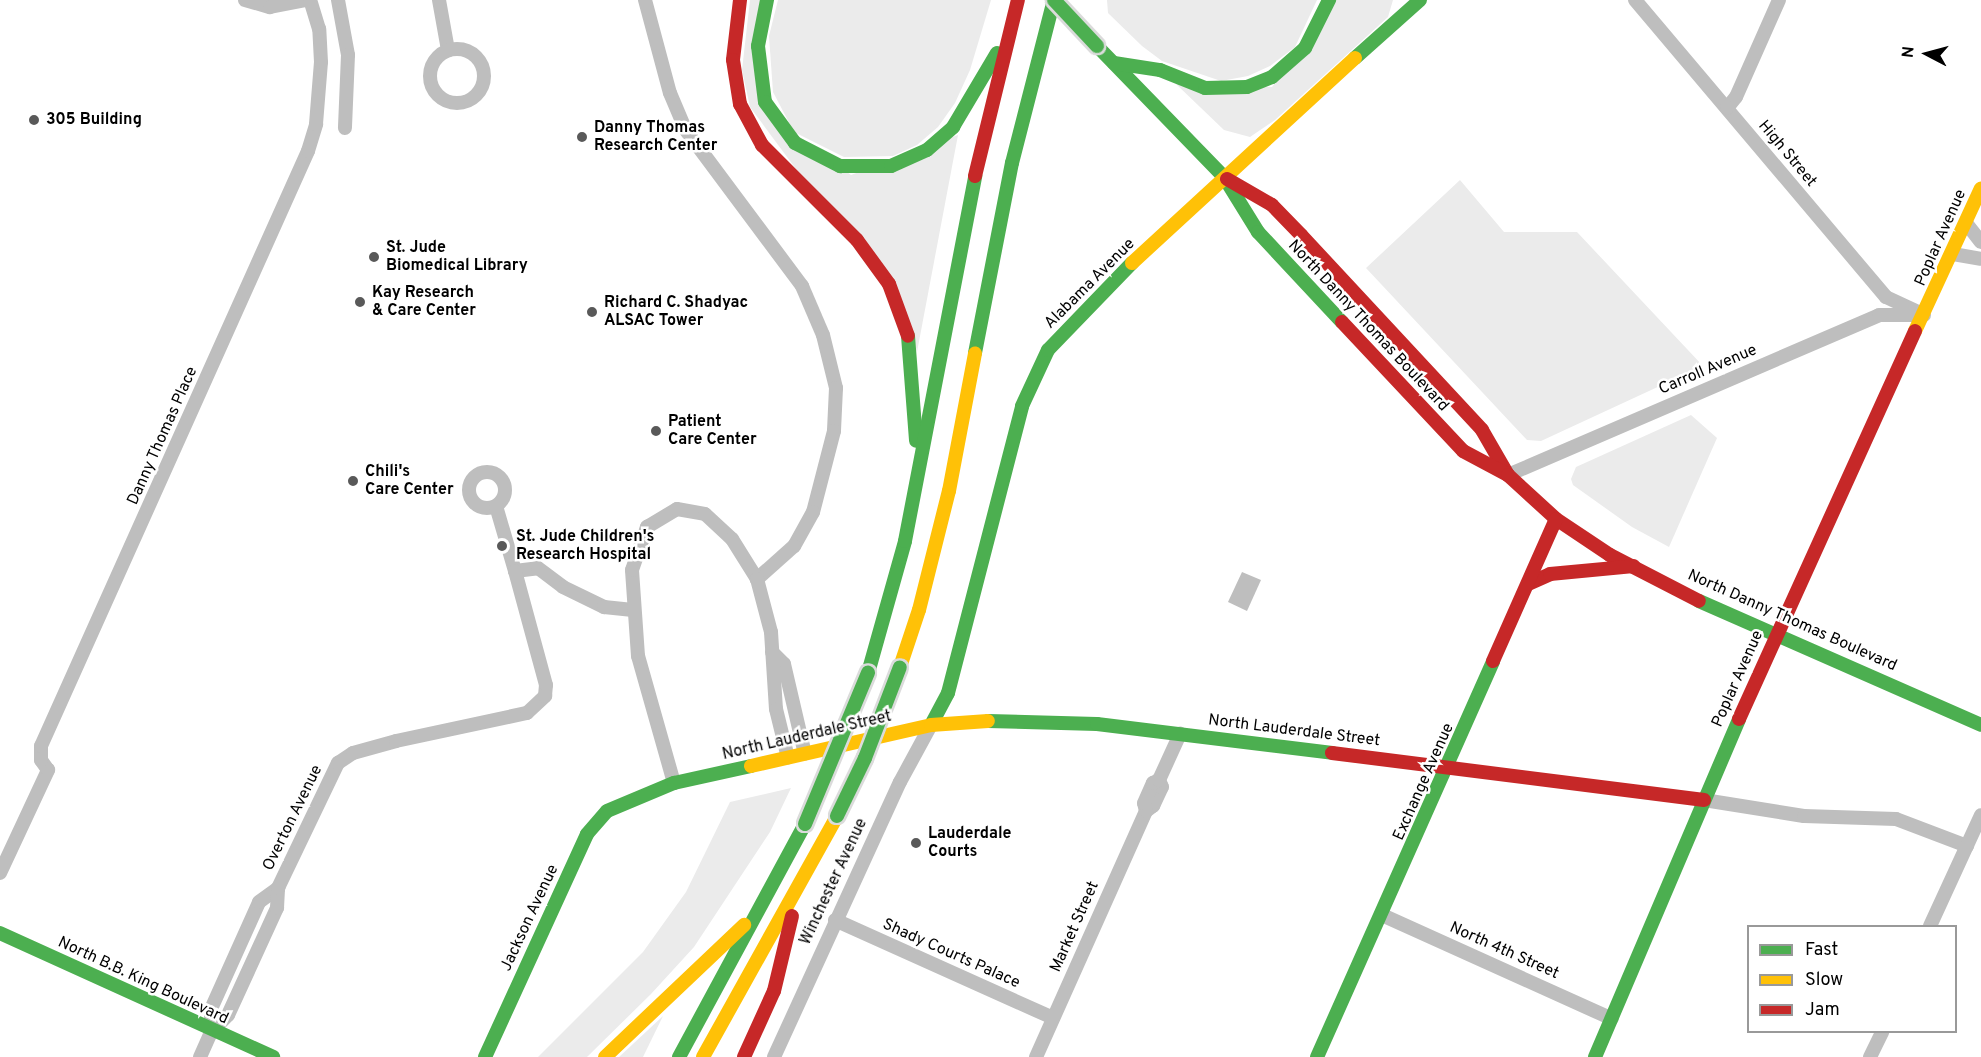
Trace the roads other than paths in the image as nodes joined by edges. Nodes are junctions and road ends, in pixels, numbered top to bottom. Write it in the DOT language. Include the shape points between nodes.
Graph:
graph roads {
  1 [pos="245,0"];
  2 [pos="308,0"];
  3 [pos="338,0"];
  4 [pos="439,0"];
  5 [pos="645,0"];
  6 [pos="740,0"];
  7 [pos="767,0"];
  8 [pos="1018,0"];
  9 [pos="1054,0"];
  10 [pos="1329,0"];
  11 [pos="1420,0"];
  12 [pos="1635,0"];
  13 [pos="1779,0"];
  14 [pos="1009,33"];
  15 [pos="448,50"];
  16 [pos="1114,63"];
  17 [pos="1727,108"];
  18 [pos="345,128"];
  19 [pos="1224,177"];
  20 [pos="1981,188"];
  21 [pos="1966,223"];
  22 [pos="1981,242"];
  23 [pos="1953,254"];
  24 [pos="1981,259"];
  25 [pos="1924,315"];
  26 [pos="1508,475"];
  27 [pos="918,477"];
  28 [pos="496,506"];
  29 [pos="1556,519"];
  30 [pos="1634,566"];
  31 [pos="515,570"];
  32 [pos="757,579"];
  33 [pos="1528,584"];
  34 [pos="633,610"];
  35 [pos="1775,635"];
  36 [pos="772,652"];
  37 [pos="931,725"];
  38 [pos="1981,725"];
  39 [pos="1180,734"];
  40 [pos="805,754"];
  41 [pos="788,758"];
  42 [pos="1448,768"];
  43 [pos="674,783"];
  44 [pos="1704,800"];
  45 [pos="619,804"];
  46 [pos="1981,815"];
  47 [pos="1967,846"];
  48 [pos="0,873"];
  49 [pos="799,887"];
  50 [pos="759,911"];
  51 [pos="1382,915"];
  52 [pos="835,920"];
  53 [pos="1931,925"];
  54 [pos="0,933"];
  55 [pos="1053,1018"];
  56 [pos="1612,1019"];
  57 [pos="212,1032"];
  58 [pos="1882,1033"];
  59 [pos="200,1057"];
  60 [pos="273,1057"];
  61 [pos="485,1057"];
  62 [pos="605,1057"];
  63 [pos="679,1057"];
  64 [pos="703,1057"];
  65 [pos="744,1057"];
  66 [pos="774,1057"];
  67 [pos="1036,1057"];
  68 [pos="1317,1057"];
  69 [pos="1595,1057"];
  70 [pos="1870,1057"];
  1 -- 2 [label="street" via="270,7"];
  2 -- 48 [label="street, Danny Thomas Place" via="319,29 321,62 316,124 308,151 41,746 41,760 48,770"];
  3 -- 18 [label="street" via="348,55"];
  4 -- 15 [label="street"];
  5 -- 32 [label="street" via="670,93 685,129 802,286 823,335 836,388 834,431 813,512 794,546"];
  6 -- 27 [label="main road" via="734,76 740,104 752,129 776,161 870,255 890,284 901,311 911,352"];
  7 -- 14 [label="main road" via="757,66 769,110 806,152 824,161 857,168 904,162 941,140"];
  8 -- 14 [label="main road"];
  9 -- 16 [label="main road, North Danny Thomas Boulevard, bridge"];
  9 -- 49 [label="main road, bridge" via="1008,183 945,512 900,667 865,758"];
  10 -- 16 [label="main road" via="1305,48 1272,77 1247,87 1205,88 1160,70"];
  11 -- 19 [label="main road, Alabama Avenue"];
  12 -- 17 [label="street, High Street"];
  13 -- 17 [label="street" via="1736,97"];
  14 -- 27 [label="main road" via="978,162"];
  16 -- 19 [label="main road, North Danny Thomas Boulevard"];
  17 -- 25 [label="street, High Street" via="1886,297"];
  19 -- 26 [label="main road, North Danny Thomas Boulevard" via="1272,205 1301,235 1482,430"];
  19 -- 26 [label="main road, North Danny Thomas Boulevard" via="1258,232 1440,427 1463,451"];
  19 -- 37 [label="main road, Alabama Avenue" via="1083,310 1048,350 1034,375 1010,450 948,693"];
  20 -- 21 [label="main road, Poplar Avenue"];
  21 -- 22 [label="street"];
  21 -- 23 [label="main road, Poplar Avenue"];
  23 -- 24 [label="street"];
  23 -- 25 [label="main road, Poplar Avenue"];
  25 -- 26 [label="street, Carroll Avenue" via="1879,315"];
  25 -- 35 [label="main road, Poplar Avenue"];
  26 -- 29 [label="main road, North Danny Thomas Boulevard"];
  27 -- 50 [label="main road, bridge" via="905,541 868,673 805,824"];
  28 -- 31 [label="street"];
  29 -- 30 [label="main road, North Danny Thomas Boulevard"];
  29 -- 33 [label="main road, Exchange Avenue"];
  30 -- 33 [label="main road" via="1550,574"];
  30 -- 35 [label="main road, North Danny Thomas Boulevard"];
  31 -- 34 [label="street" via="538,568 563,587 604,607"];
  31 -- 57 [label="street, Overton Avenue" via="546,685 545,696 527,713 396,741 353,753 338,763 278,888 259,902 212,1009"];
  32 -- 34 [label="street" via="732,539 705,514 677,509 647,527 632,570"];
  32 -- 36 [label="street"];
  33 -- 42 [label="main road, Exchange Avenue"];
  34 -- 43 [label="street" via="638,656"];
  35 -- 38 [label="main road, North Danny Thomas Boulevard"];
  35 -- 44 [label="main road, Poplar Avenue"];
  36 -- 40 [label="street" via="784,664"];
  36 -- 41 [label="street" via="776,709"];
  37 -- 39 [label="main road, North Lauderdale Street" via="1050,722"];
  37 -- 40 [label="main road, North Lauderdale Street"];
  37 -- 52 [label="street, Winchester Avenue"];
  39 -- 42 [label="main road, North Lauderdale Street"];
  39 -- 55 [label="street, Market Street" via="1144,803 1146,811"];
  40 -- 41 [label="main road, North Lauderdale Street"];
  41 -- 43 [label="main road, North Lauderdale Street"];
  42 -- 44 [label="main road, North Lauderdale Street"];
  42 -- 51 [label="main road, Exchange Avenue"];
  43 -- 45 [label="main road, North Lauderdale Street"];
  44 -- 47 [label="street, North Lauderdale Street" via="1804,816 1896,819"];
  44 -- 56 [label="main road, Poplar Avenue"];
  45 -- 61 [label="main road, Jackson Avenue" via="599,817 587,834"];
  46 -- 47 [label="street"];
  47 -- 53 [label="street"];
  49 -- 64 [label="main road"];
  49 -- 65 [label="main road" via="774,991"];
  50 -- 62 [label="main road"];
  50 -- 63 [label="main road"];
  51 -- 56 [label="street, North 4th Street"];
  51 -- 68 [label="main road, Exchange Avenue"];
  52 -- 55 [label="street, Shady Courts Palace"];
  52 -- 66 [label="street, Winchester Avenue"];
  54 -- 57 [label="main road, North B.B. King Boulevard"];
  55 -- 67 [label="street, Market Street"];
  56 -- 69 [label="main road, Poplar Avenue"];
  57 -- 59 [label="street, Overton Avenue"];
  57 -- 60 [label="main road, North B.B. King Boulevard"];
  58 -- 70 [label="street"];
}
